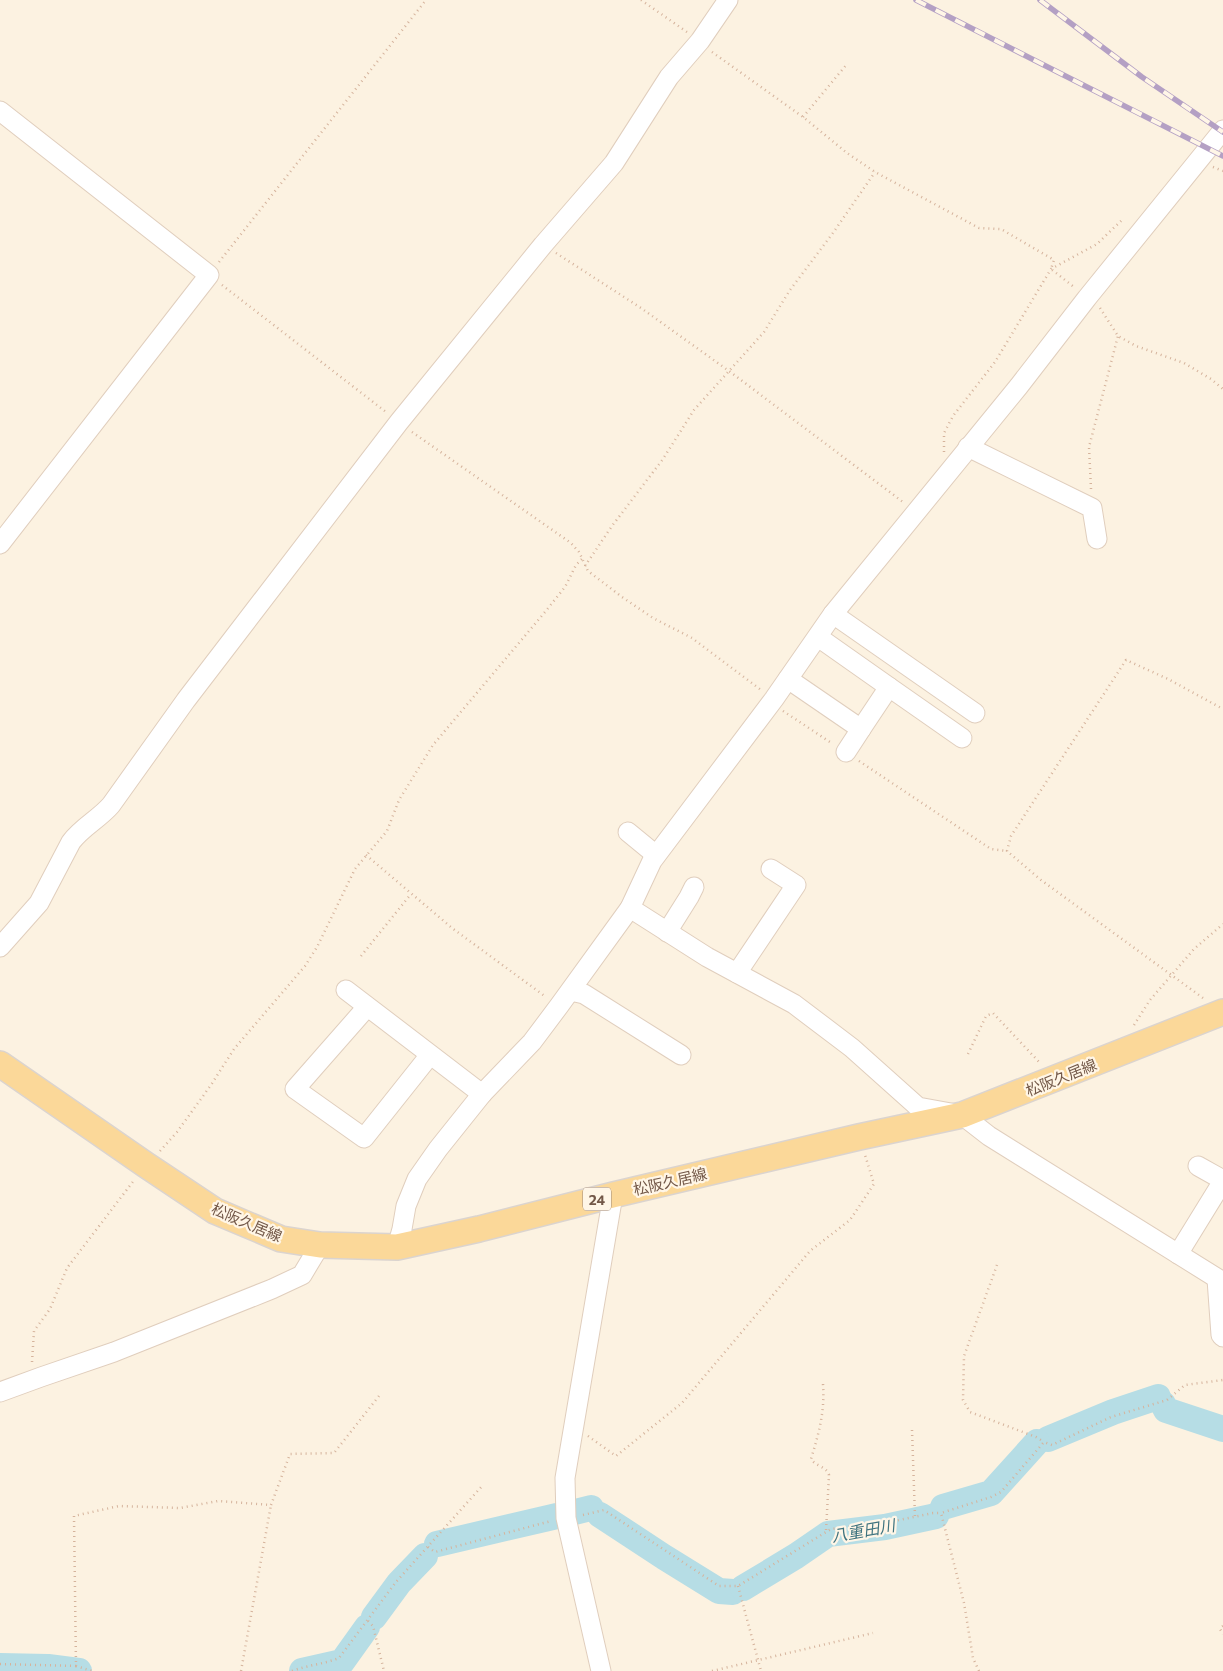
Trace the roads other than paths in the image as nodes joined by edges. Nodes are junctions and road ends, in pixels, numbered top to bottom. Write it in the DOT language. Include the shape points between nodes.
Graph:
graph roads {
  1 [pos="728,0"];
  2 [pos="0,112"];
  3 [pos="1223,130"];
  4 [pos="968,447"];
  5 [pos="1097,539"];
  6 [pos="0,544"];
  7 [pos="834,614"];
  8 [pos="818,637"];
  9 [pos="788,679"];
  10 [pos="889,687"];
  11 [pos="974,713"];
  12 [pos="862,729"];
  13 [pos="962,738"];
  14 [pos="846,752"];
  15 [pos="628,832"];
  16 [pos="656,856"];
  17 [pos="771,869"];
  18 [pos="694,887"];
  19 [pos="630,908"];
  20 [pos="667,932"];
  21 [pos="0,946"];
  22 [pos="737,973"];
  23 [pos="346,990"];
  24 [pos="571,991"];
  25 [pos="367,1007"];
  26 [pos="1216,1007"];
  27 [pos="430,1055"];
  28 [pos="681,1055"];
  29 [pos="0,1064"];
  30 [pos="482,1094"];
  31 [pos="962,1115"];
  32 [pos="1198,1166"];
  33 [pos="1223,1180"];
  34 [pos="613,1195"];
  35 [pos="320,1245"];
  36 [pos="397,1247"];
  37 [pos="1178,1254"];
  38 [pos="1220,1280"];
  39 [pos="1223,1337"];
  40 [pos="2,1388"];
  41 [pos="601,1671"];
  1 -- 21 [label="street" via="700,41 668,77 614,163 399,422 186,700 111,804 74,838 39,903"];
  2 -- 6 [label="street" via="209,275"];
  3 -- 4 [label="street"];
  4 -- 5 [label="street" via="1092,508"];
  4 -- 7 [label="street"];
  7 -- 8 [label="street"];
  7 -- 11 [label="street"];
  8 -- 9 [label="street"];
  8 -- 10 [label="street"];
  9 -- 12 [label="street"];
  9 -- 16 [label="street"];
  10 -- 12 [label="street"];
  10 -- 13 [label="street"];
  12 -- 14 [label="street"];
  15 -- 16 [label="street"];
  16 -- 19 [label="street"];
  17 -- 22 [label="street" via="796,885"];
  18 -- 20 [label="street"];
  19 -- 20 [label="street"];
  19 -- 24 [label="street"];
  20 -- 22 [label="street"];
  22 -- 31 [label="street" via="794,1004 852,1048 918,1107"];
  23 -- 25 [label="street"];
  24 -- 28 [label="street" via="584,994"];
  24 -- 30 [label="street" via="532,1042"];
  25 -- 27 [label="street"];
  25 -- 27 [label="street" via="294,1089 364,1138"];
  26 -- 31 [label="main road, 松阪久居線 / 24" via="1132,1048"];
  27 -- 30 [label="street"];
  29 -- 35 [label="main road, 松阪久居線 / 24" via="215,1211 282,1239"];
  30 -- 36 [label="street" via="417,1179 406,1206"];
  31 -- 34 [label="main road, 松阪久居線 / 24"];
  31 -- 37 [label="street" via="989,1136"];
  32 -- 33 [label="street"];
  33 -- 37 [label="street"];
  34 -- 36 [label="main road, 松阪久居線 / 24"];
  34 -- 41 [label="street" via="565,1478 566,1518"];
  35 -- 36 [label="main road, 松阪久居線 / 24"];
  35 -- 40 [label="street" via="302,1275 272,1289 114,1352"];
  37 -- 38 [label="street"];
  38 -- 39 [label="street"];
}
